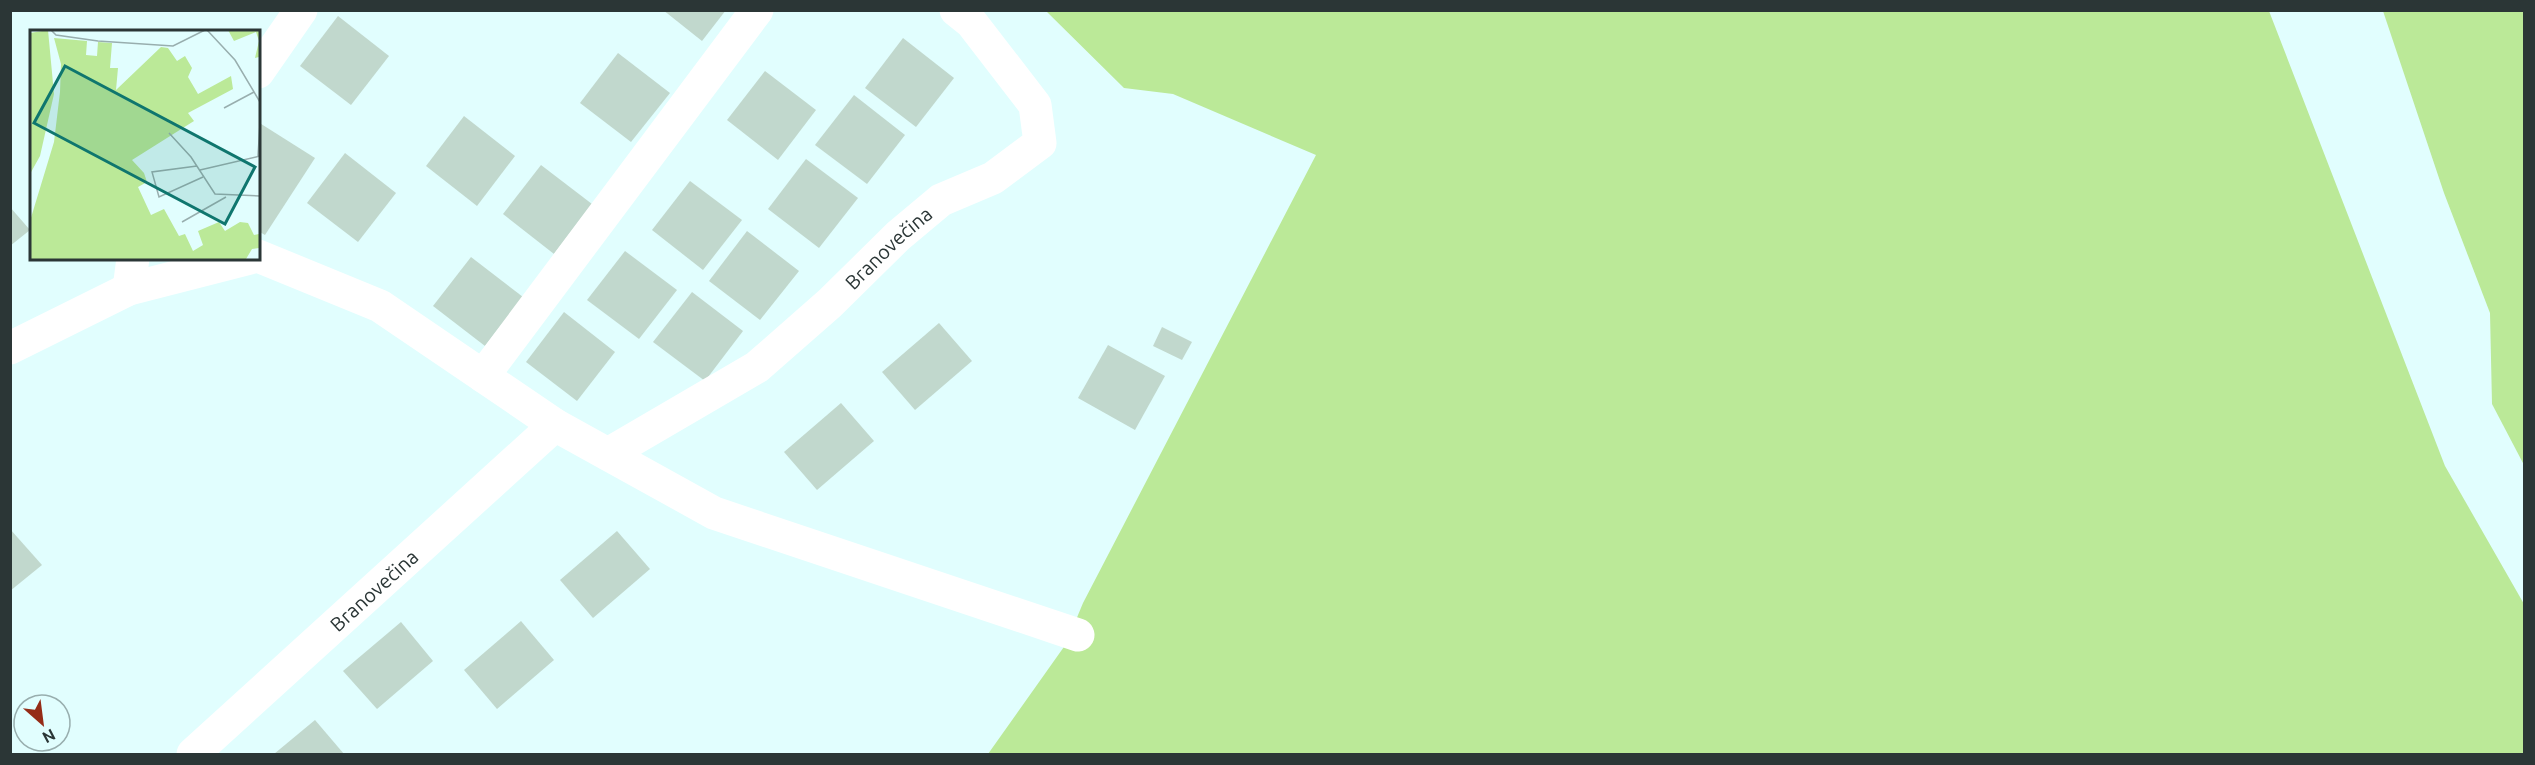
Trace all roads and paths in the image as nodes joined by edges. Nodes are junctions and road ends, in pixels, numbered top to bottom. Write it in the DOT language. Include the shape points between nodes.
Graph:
graph roads {
  1 [pos="302,10"];
  2 [pos="757,10"];
  3 [pos="956,10"];
  4 [pos="260,69"];
  5 [pos="260,257"];
  6 [pos="235,260"];
  7 [pos="131,274"];
  8 [pos="10,348"];
  9 [pos="483,376"];
  10 [pos="555,425"];
  11 [pos="608,454"];
  12 [pos="1078,635"];
  13 [pos="193,754"];
  1 -- 4 [label="street"];
  2 -- 9 [label="street"];
  3 -- 11 [label="street, Branovečina" via="971,22 1035,105 1040,143 993,178 941,200 757,367"];
  5 -- 9 [label="street" via="380,306"];
  6 -- 7 [label="street"];
  7 -- 8 [label="street"];
  9 -- 10 [label="street"];
  10 -- 11 [label="street"];
  10 -- 13 [label="street, Branovečina"];
  11 -- 12 [label="street" via="714,513"];
}
